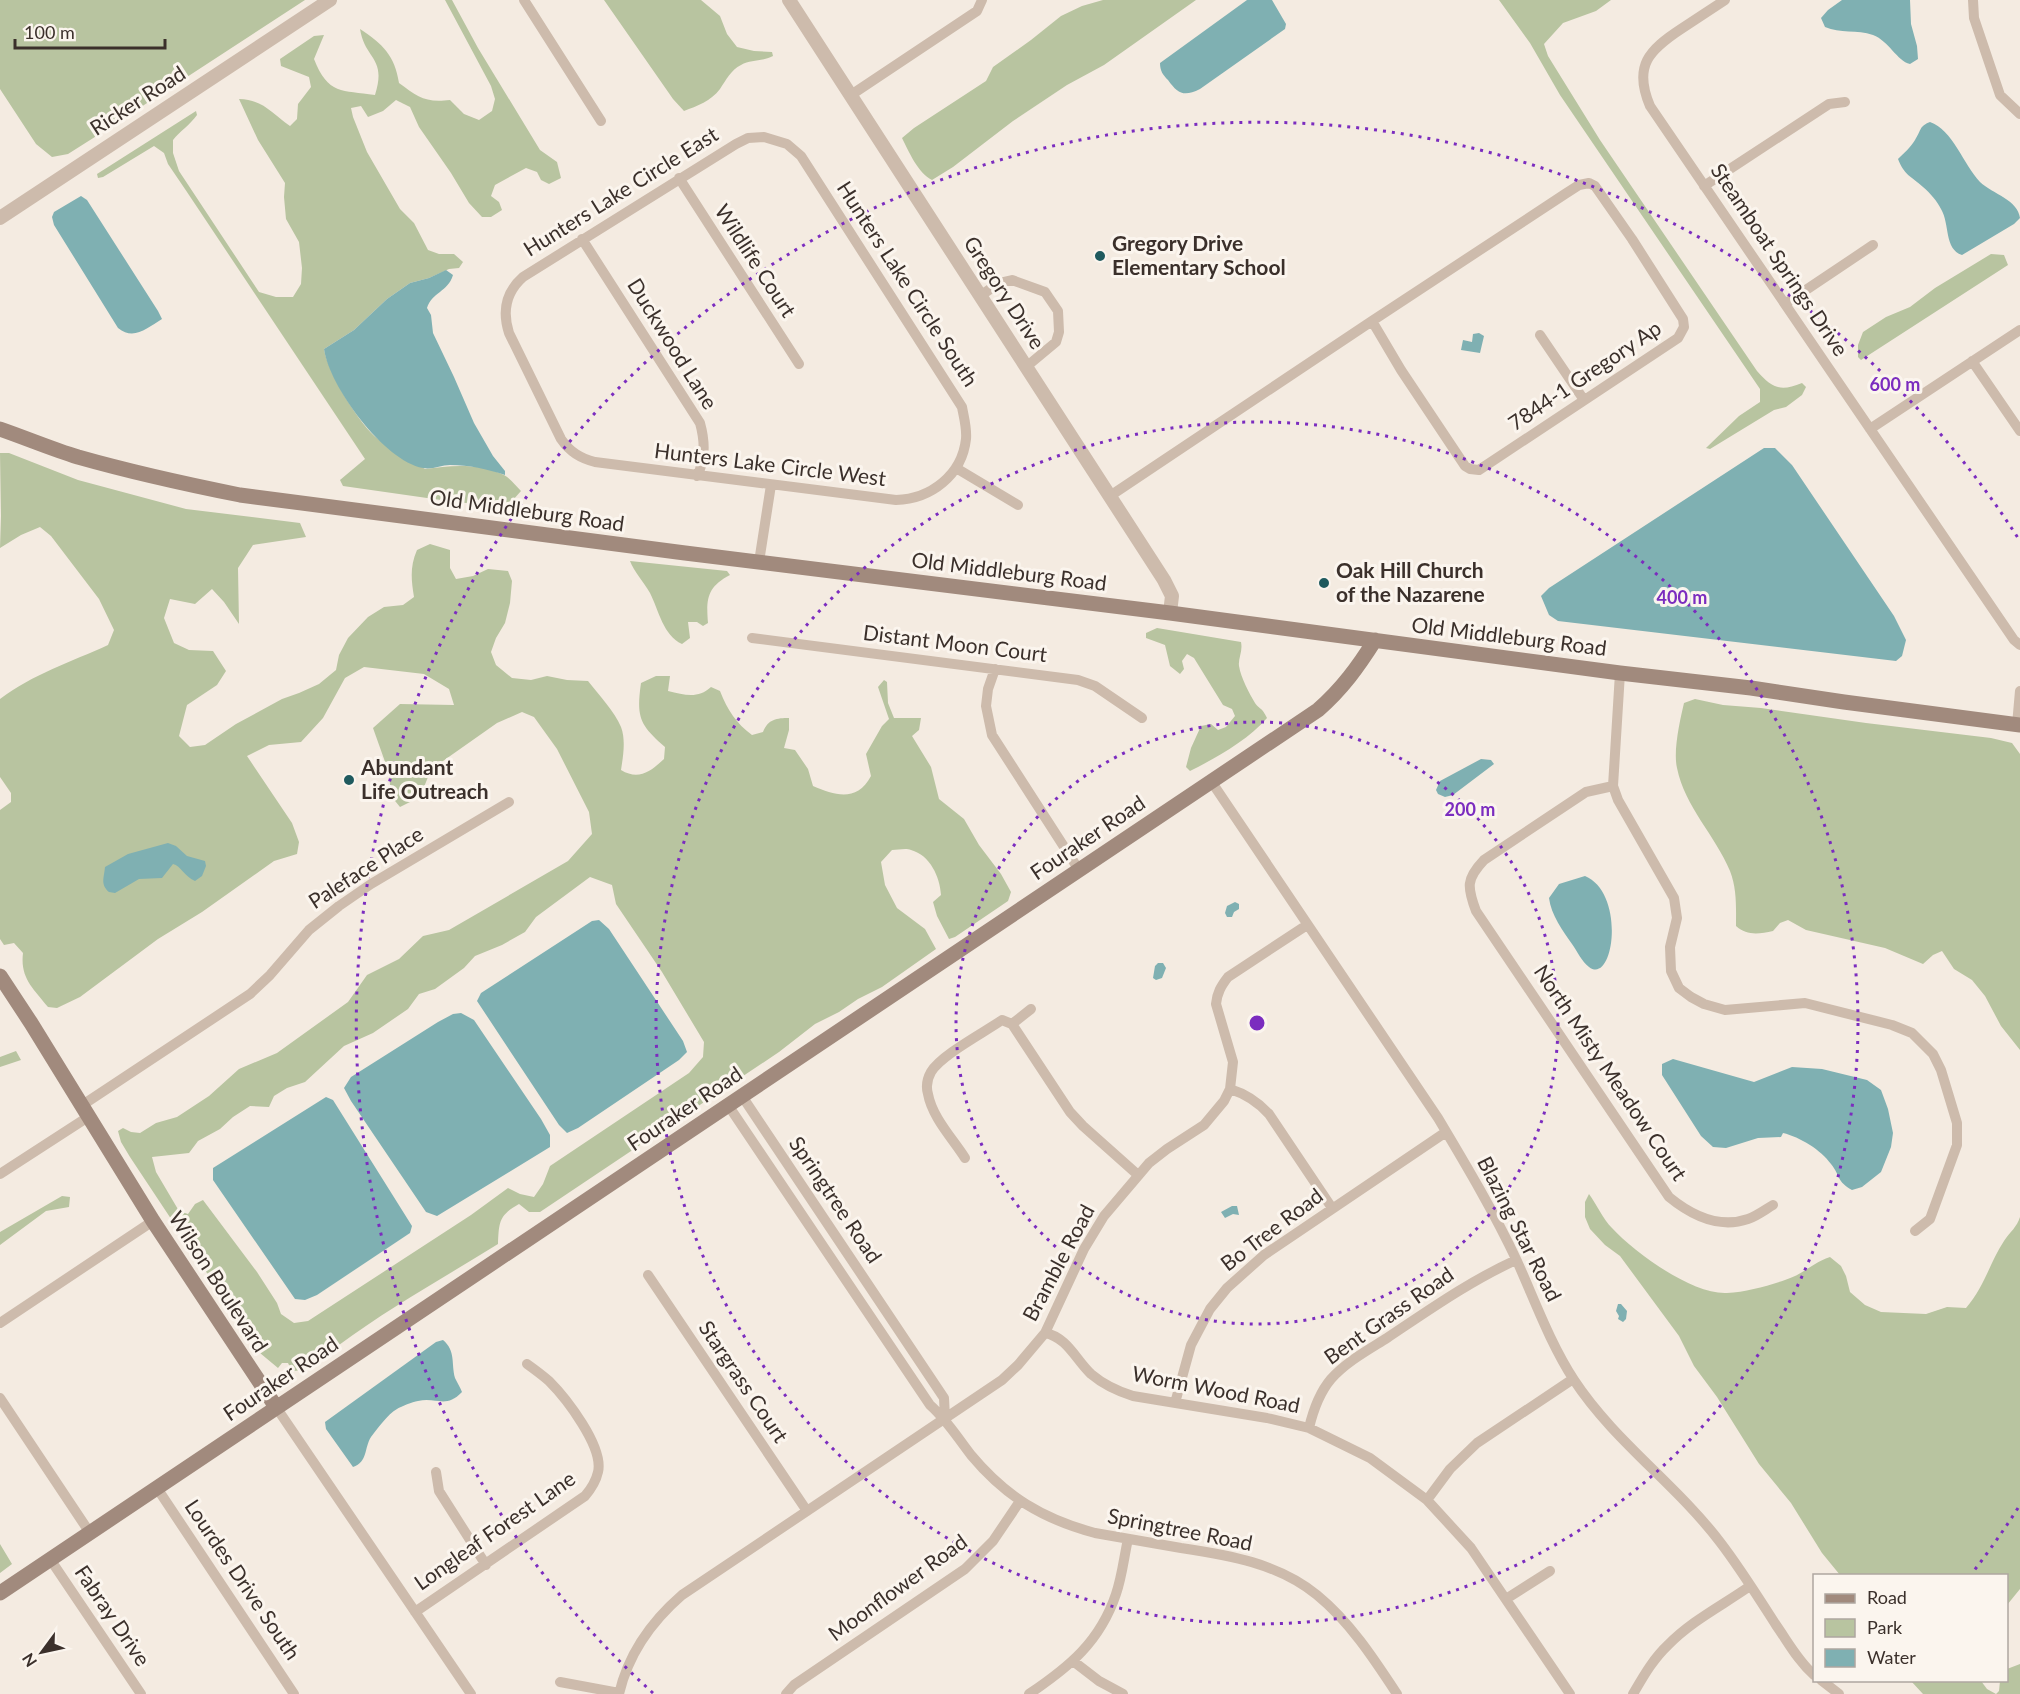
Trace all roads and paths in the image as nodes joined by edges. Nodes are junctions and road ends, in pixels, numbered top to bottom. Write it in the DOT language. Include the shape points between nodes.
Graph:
graph roads {
  1 [pos="330,0"];
  2 [pos="524,0"];
  3 [pos="789,0"];
  4 [pos="982,0"];
  5 [pos="1725,0"];
  6 [pos="1973,0"];
  7 [pos="850,95"];
  8 [pos="1845,102"];
  9 [pos="2020,114"];
  10 [pos="601,121"];
  11 [pos="774,139"];
  12 [pos="679,178"];
  13 [pos="1704,186"];
  14 [pos="0,218"];
  15 [pos="582,239"];
  16 [pos="1873,245"];
  17 [pos="980,296"];
  18 [pos="1785,304"];
  19 [pos="1372,321"];
  20 [pos="2020,330"];
  21 [pos="1540,335"];
  22 [pos="1972,361"];
  23 [pos="799,364"];
  24 [pos="1026,367"];
  25 [pos="1584,400"];
  26 [pos="0,429"];
  27 [pos="1870,429"];
  28 [pos="2020,431"];
  29 [pos="572,452"];
  30 [pos="956,468"];
  31 [pos="697,476"];
  32 [pos="771,485"];
  33 [pos="1110,496"];
  34 [pos="1018,505"];
  35 [pos="759,562"];
  36 [pos="1170,613"];
  37 [pos="752,638"];
  38 [pos="1375,640"];
  39 [pos="2020,645"];
  40 [pos="995,669"];
  41 [pos="1620,673"];
  42 [pos="2020,691"];
  43 [pos="1142,718"];
  44 [pos="2018,725"];
  45 [pos="1211,782"];
  46 [pos="1613,786"];
  47 [pos="509,802"];
  48 [pos="1078,870"];
  49 [pos="1307,925"];
  50 [pos="0,976"];
  51 [pos="1031,1009"];
  52 [pos="1012,1024"];
  53 [pos="1230,1089"];
  54 [pos="742,1096"];
  55 [pos="728,1106"];
  56 [pos="85,1111"];
  57 [pos="1446,1132"];
  58 [pos="965,1158"];
  59 [pos="0,1174"];
  60 [pos="1138,1175"];
  61 [pos="1773,1205"];
  62 [pos="1332,1208"];
  63 [pos="153,1221"];
  64 [pos="1915,1230"];
  65 [pos="1516,1260"];
  66 [pos="648,1275"];
  67 [pos="0,1323"];
  68 [pos="1045,1333"];
  69 [pos="527,1364"];
  70 [pos="1573,1379"];
  71 [pos="0,1398"];
  72 [pos="1175,1403"];
  73 [pos="276,1407"];
  74 [pos="945,1418"];
  75 [pos="1309,1428"];
  76 [pos="436,1472"];
  77 [pos="157,1488"];
  78 [pos="1427,1500"];
  79 [pos="1020,1501"];
  80 [pos="807,1511"];
  81 [pos="90,1533"];
  82 [pos="1128,1539"];
  83 [pos="50,1559"];
  84 [pos="486,1565"];
  85 [pos="1550,1571"];
  86 [pos="1750,1586"];
  87 [pos="0,1593"];
  88 [pos="1506,1599"];
  89 [pos="415,1612"];
  90 [pos="1073,1661"];
  91 [pos="1813,1673"];
  92 [pos="560,1682"];
  93 [pos="1824,1682"];
  94 [pos="141,1694"];
  95 [pos="294,1694"];
  96 [pos="471,1694"];
  97 [pos="619,1694"];
  98 [pos="786,1694"];
  99 [pos="1029,1694"];
  100 [pos="1123,1694"];
  101 [pos="1397,1694"];
  102 [pos="1570,1694"];
  103 [pos="1633,1694"];
  104 [pos="1839,1694"];
  1 -- 14 [label="street, Ricker Road"];
  2 -- 10 [label="street"];
  3 -- 7 [label="street, Gregory Drive"];
  4 -- 7 [label="street" via="976,11"];
  5 -- 13 [label="street, Steamboat Springs Drive" via="1658,44 1644,66 1644,93 1650,106"];
  6 -- 9 [label="street" via="1974,18 2000,95"];
  7 -- 17 [label="street, Gregory Drive"];
  8 -- 13 [label="street" via="1829,104"];
  11 -- 12 [label="street, Hunters Lake Circle East" via="748,138"];
  11 -- 30 [label="street, Hunters Lake Circle South" via="801,156 958,400 966,440"];
  12 -- 15 [label="street, Hunters Lake Circle East"];
  12 -- 23 [label="street, Wildlife Court"];
  13 -- 18 [label="street, Steamboat Springs Drive"];
  15 -- 29 [label="street, Hunters Lake Circle East" via="516,283 505,306 509,333 561,439"];
  15 -- 31 [label="street, Duckwood Lane" via="700,423 704,451"];
  16 -- 18 [label="street"];
  17 -- 24 [label="street, Gregory Drive"];
  17 -- 24 [label="street" via="999,283 1012,280 1045,292 1058,311 1056,342"];
  18 -- 27 [label="street, Steamboat Springs Drive"];
  19 -- 25 [label="street, 7844-1 Gregory Ap" via="1470,469 1479,470"];
  19 -- 25 [label="street, 7844-1 Gregory Ap" via="1579,185 1589,183 1595,186 1670,299 1684,327 1678,338"];
  19 -- 33 [label="street, 7844-1 Gregory Ap"];
  20 -- 22 [label="street"];
  21 -- 25 [label="street"];
  22 -- 27 [label="street"];
  22 -- 28 [label="street"];
  24 -- 33 [label="street, Gregory Drive"];
  26 -- 35 [label="main road, Old Middleburg Road" via="113,467 240,495"];
  27 -- 39 [label="street, Steamboat Springs Drive"];
  29 -- 31 [label="street, Hunters Lake Circle West" via="596,462"];
  30 -- 32 [label="street, Hunters Lake Circle West" via="935,490 907,500"];
  30 -- 34 [label="street"];
  31 -- 32 [label="street, Hunters Lake Circle West"];
  32 -- 35 [label="street"];
  33 -- 36 [label="street, Gregory Drive" via="1164,580 1172,596"];
  35 -- 36 [label="main road, Old Middleburg Road"];
  36 -- 38 [label="main road, Old Middleburg Road"];
  37 -- 40 [label="street, Distant Moon Court"];
  38 -- 41 [label="main road, Old Middleburg Road"];
  38 -- 45 [label="main road, Fouraker Road" via="1356,670 1318,710"];
  40 -- 43 [label="street, Distant Moon Court" via="1086,682"];
  40 -- 48 [label="street" via="986,706 992,735"];
  41 -- 44 [label="main road, Old Middleburg Road"];
  41 -- 46 [label="street"];
  42 -- 44 [label="street"];
  45 -- 48 [label="main road, Fouraker Road"];
  45 -- 49 [label="street, Blazing Star Road"];
  46 -- 61 [label="street, North Misty Meadow Court" via="1586,792 1484,860 1469,883 1476,911 1669,1197 1686,1211 1718,1222 1749,1219"];
  46 -- 64 [label="street" via="1674,898 1677,918 1669,959 1679,988 1704,1004 1725,1010 1805,1003 1892,1025 1912,1034 1933,1054 1957,1123 1957,1145 1930,1219"];
  47 -- 56 [label="street, Paleface Place" via="339,906 309,930 250,994"];
  48 -- 54 [label="main road, Fouraker Road"];
  49 -- 53 [label="street, Bramble Road" via="1221,985 1216,1004 1233,1062"];
  49 -- 57 [label="street, Blazing Star Road"];
  50 -- 56 [label="main road, Wilson Boulevard"];
  51 -- 52 [label="street"];
  52 -- 58 [label="street" via="1002,1020 941,1061 928,1078 928,1095 936,1114"];
  52 -- 60 [label="street" via="1070,1112"];
  53 -- 60 [label="street, Bramble Road" via="1210,1119"];
  53 -- 62 [label="street" via="1269,1114"];
  54 -- 55 [label="main road, Fouraker Road"];
  54 -- 74 [label="street, Springtree Road" via="944,1398"];
  55 -- 73 [label="main road, Fouraker Road"];
  55 -- 74 [label="street, Springtree Road" via="930,1405"];
  56 -- 59 [label="street, Paleface Place"];
  56 -- 63 [label="main road, Wilson Boulevard"];
  57 -- 62 [label="street, Bo Tree Road"];
  57 -- 65 [label="street, Blazing Star Road"];
  60 -- 68 [label="street, Bramble Road" via="1104,1216"];
  62 -- 72 [label="street, Bo Tree Road" via="1264,1255 1210,1309 1191,1345"];
  63 -- 67 [label="street"];
  63 -- 73 [label="main road, Wilson Boulevard"];
  65 -- 70 [label="street, Blazing Star Road"];
  65 -- 75 [label="street, Bent Grass Road" via="1462,1288 1346,1366 1326,1385"];
  66 -- 80 [label="street, Stargrass Court"];
  68 -- 72 [label="street, Worm Wood Road" via="1069,1348 1107,1386 1133,1396"];
  68 -- 74 [label="street, Bramble Road" via="1002,1380"];
  69 -- 84 [label="street, Longleaf Forest Lane" via="550,1382 573,1412 597,1452 599,1471 585,1496"];
  70 -- 78 [label="street" via="1477,1443 1450,1469"];
  70 -- 86 [label="street, Blazing Star Road" via="1620,1437 1698,1516"];
  71 -- 81 [label="street"];
  72 -- 75 [label="street, Worm Wood Road"];
  73 -- 77 [label="main road, Fouraker Road"];
  73 -- 89 [label="street, Wilson Boulevard"];
  74 -- 79 [label="street, Springtree Road" via="986,1472"];
  74 -- 80 [label="street, Bramble Road"];
  75 -- 78 [label="street, Worm Wood Road" via="1370,1458"];
  76 -- 84 [label="street" via="438,1491"];
  77 -- 81 [label="main road, Fouraker Road"];
  77 -- 95 [label="street, Lourdes Drive South"];
  78 -- 88 [label="street, Worm Wood Road" via="1472,1548"];
  79 -- 82 [label="street, Springtree Road" via="1068,1525"];
  79 -- 98 [label="street, Moonflower Road" via="993,1541 965,1569"];
  80 -- 97 [label="street, Bramble Road" via="668,1607 635,1651"];
  81 -- 83 [label="main road, Fouraker Road"];
  82 -- 90 [label="street" via="1119,1584 1107,1616"];
  82 -- 101 [label="street, Springtree Road" via="1242,1558 1301,1584 1353,1632"];
  83 -- 87 [label="main road, Fouraker Road"];
  83 -- 94 [label="street, Fabray Drive"];
  84 -- 89 [label="street, Longleaf Forest Lane"];
  85 -- 88 [label="street"];
  86 -- 91 [label="street, Blazing Star Road" via="1794,1652"];
  86 -- 103 [label="street" via="1666,1646"];
  88 -- 102 [label="street, Worm Wood Road"];
  89 -- 96 [label="street, Wilson Boulevard"];
  90 -- 99 [label="street"];
  90 -- 100 [label="street"];
  92 -- 97 [label="street"];
  93 -- 104 [label="street"];
}
